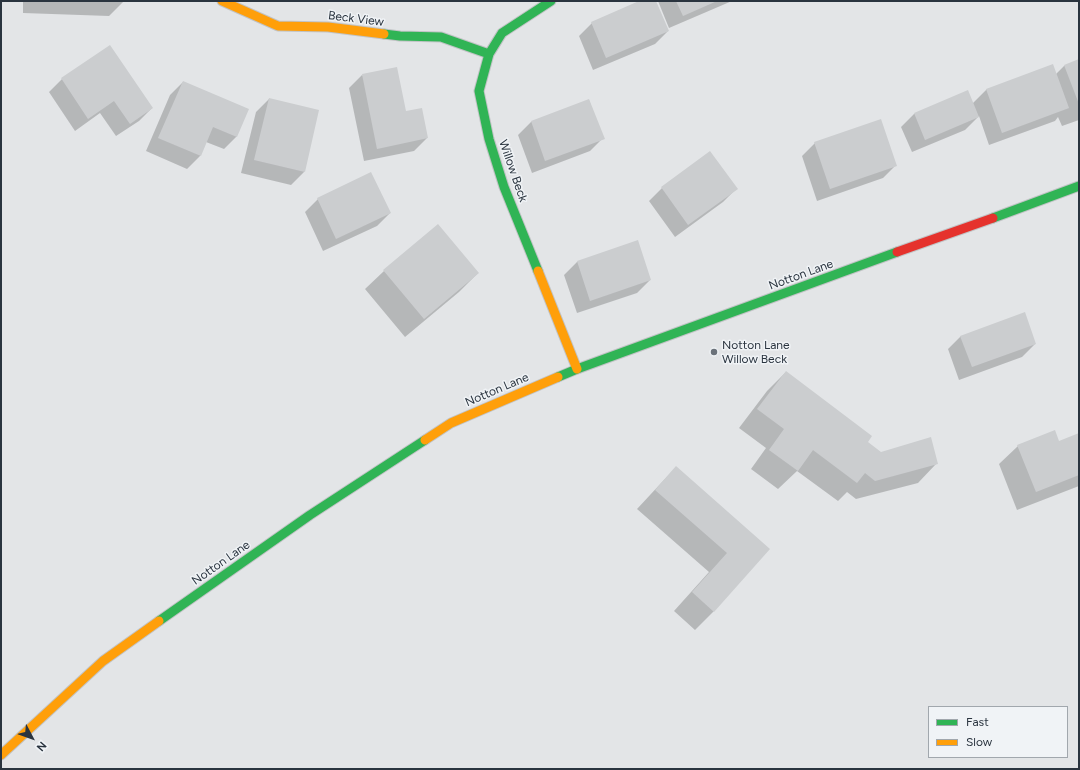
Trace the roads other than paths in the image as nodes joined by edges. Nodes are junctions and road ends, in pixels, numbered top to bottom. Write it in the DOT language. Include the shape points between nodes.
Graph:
graph roads {
  1 [pos="222,1"];
  2 [pos="551,1"];
  3 [pos="489,54"];
  4 [pos="1079,186"];
  5 [pos="577,369"];
  6 [pos="1,754"];
  1 -- 3 [label="street, Beck View" via="278,26 328,27 400,36 441,37"];
  2 -- 3 [label="street, Willow Beck" via="502,33"];
  3 -- 5 [label="street, Willow Beck" via="479,92 489,139 504,187"];
  4 -- 5 [label="street, Notton Lane"];
  5 -- 6 [label="street, Notton Lane" via="452,423 310,515 103,661"];
}
